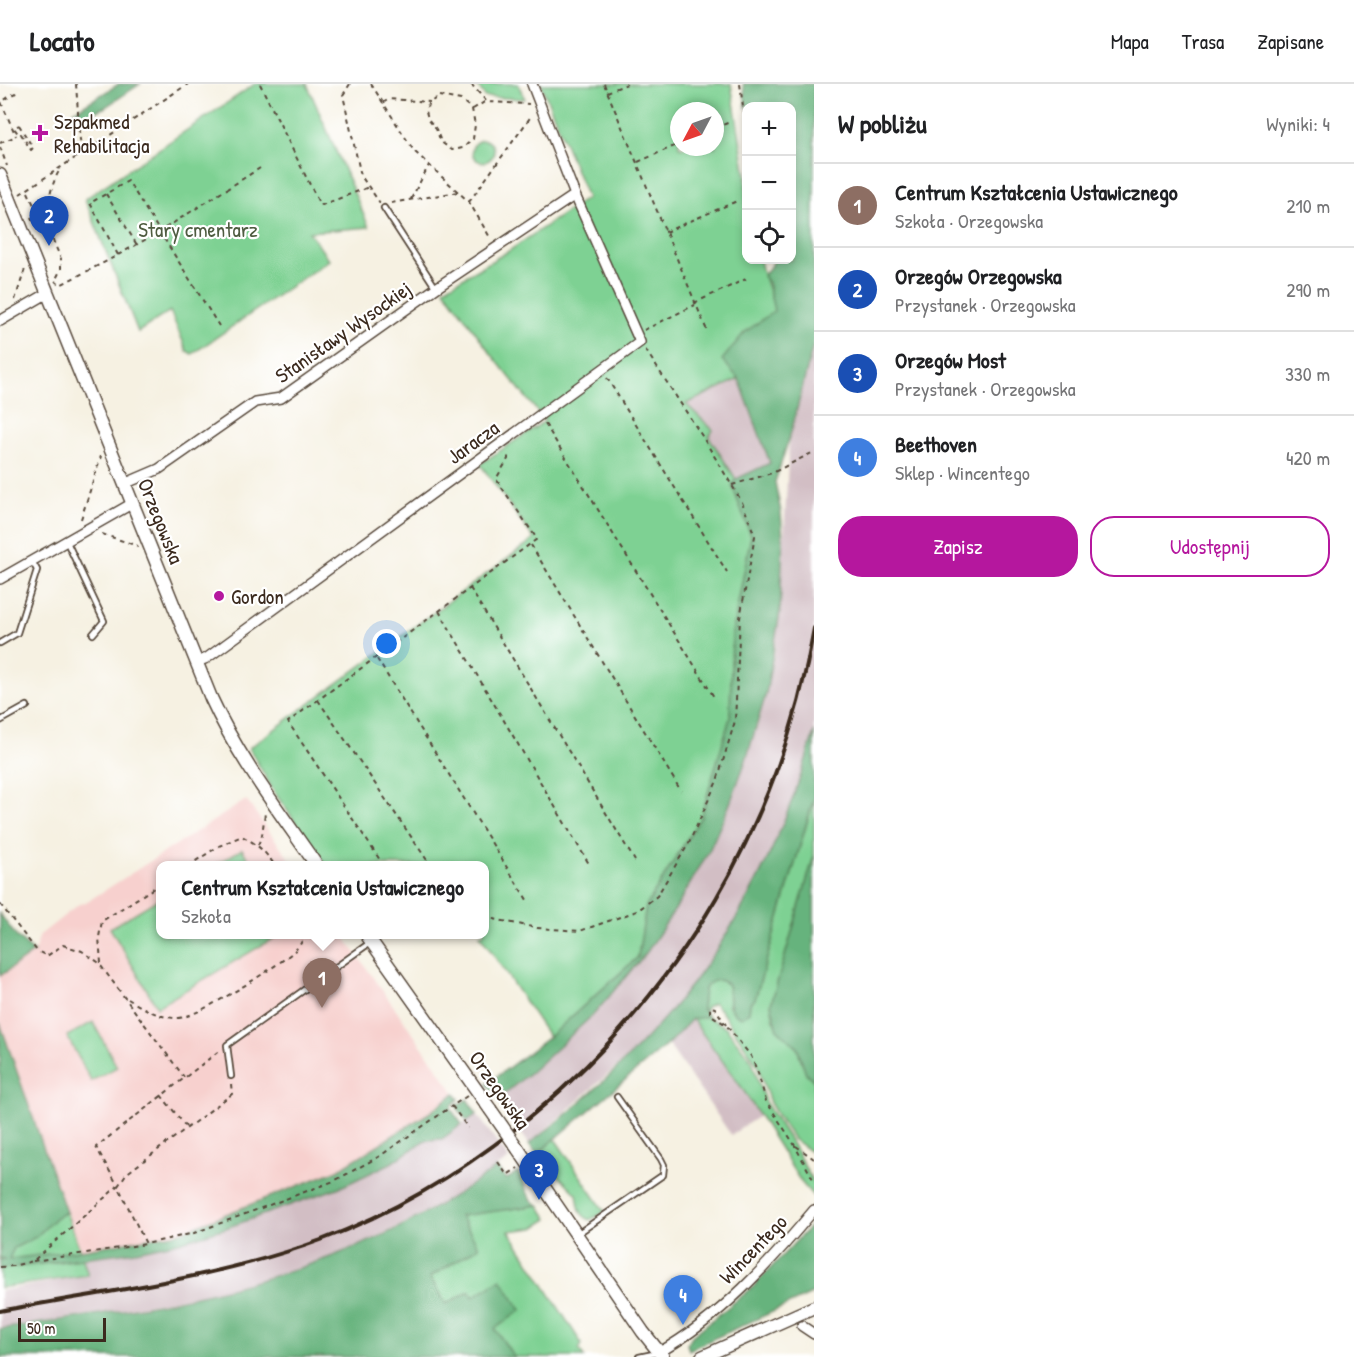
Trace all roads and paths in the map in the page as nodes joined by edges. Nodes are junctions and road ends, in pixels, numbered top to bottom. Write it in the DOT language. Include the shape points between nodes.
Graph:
graph roads {
  1 [pos="76,84"];
  2 [pos="188,84"];
  3 [pos="260,84"];
  4 [pos="350,84"];
  5 [pos="371,84"];
  6 [pos="471,84"];
  7 [pos="532,84"];
  8 [pos="604,84"];
  9 [pos="627,84"];
  10 [pos="740,84"];
  11 [pos="607,92"];
  12 [pos="16,94"];
  13 [pos="486,101"];
  14 [pos="430,102"];
  15 [pos="743,102"];
  16 [pos="383,103"];
  17 [pos="530,104"];
  18 [pos="472,109"];
  19 [pos="534,113"];
  20 [pos="730,122"];
  21 [pos="724,125"];
  22 [pos="17,136"];
  23 [pos="0,143"];
  24 [pos="670,148"];
  25 [pos="84,153"];
  26 [pos="636,162"];
  27 [pos="429,165"];
  28 [pos="260,168"];
  29 [pos="60,169"];
  30 [pos="0,175"];
  31 [pos="369,187"];
  32 [pos="458,192"];
  33 [pos="106,194"];
  34 [pos="576,195"];
  35 [pos="411,199"];
  36 [pos="737,201"];
  37 [pos="469,202"];
  38 [pos="384,208"];
  39 [pos="49,231"];
  40 [pos="159,232"];
  41 [pos="665,232"];
  42 [pos="137,245"];
  43 [pos="497,248"];
  44 [pos="118,255"];
  45 [pos="26,264"];
  46 [pos="746,279"];
  47 [pos="436,288"];
  48 [pos="48,293"];
  49 [pos="14,303"];
  50 [pos="694,304"];
  51 [pos="0,321"];
  52 [pos="219,326"];
  53 [pos="708,333"];
  54 [pos="638,338"];
  55 [pos="607,378"];
  56 [pos="544,423"];
  57 [pos="504,441"];
  58 [pos="102,452"];
  59 [pos="814,452"];
  60 [pos="124,484"];
  61 [pos="732,485"];
  62 [pos="133,503"];
  63 [pos="81,519"];
  64 [pos="102,534"];
  65 [pos="66,540"];
  66 [pos="531,544"];
  67 [pos="140,546"];
  68 [pos="32,561"];
  69 [pos="727,572"];
  70 [pos="0,579"];
  71 [pos="470,588"];
  72 [pos="439,611"];
  73 [pos="93,634"];
  74 [pos="0,643"];
  75 [pos="376,657"];
  76 [pos="196,662"];
  77 [pos="714,697"];
  78 [pos="318,700"];
  79 [pos="27,706"];
  80 [pos="0,721"];
  81 [pos="681,791"];
  82 [pos="266,807"];
  83 [pos="258,845"];
  84 [pos="196,861"];
  85 [pos="272,861"];
  86 [pos="314,861"];
  87 [pos="381,861"];
  88 [pos="428,861"];
  89 [pos="635,861"];
  90 [pos="589,864"];
  91 [pos="156,887"];
  92 [pos="529,903"];
  93 [pos="0,904"];
  94 [pos="489,918"];
  95 [pos="303,939"];
  96 [pos="368,939"];
  97 [pos="370,939"];
  98 [pos="101,965"];
  99 [pos="125,998"];
  100 [pos="726,1025"];
  101 [pos="227,1045"];
  102 [pos="231,1076"];
  103 [pos="184,1077"];
  104 [pos="161,1095"];
  105 [pos="468,1095"];
  106 [pos="616,1097"];
  107 [pos="452,1106"];
  108 [pos="188,1128"];
  109 [pos="468,1128"];
  110 [pos="794,1144"];
  111 [pos="814,1159"];
  112 [pos="498,1162"];
  113 [pos="515,1170"];
  114 [pos="814,1181"];
  115 [pos="118,1186"];
  116 [pos="814,1210"];
  117 [pos="577,1234"];
  118 [pos="146,1244"];
  119 [pos="33,1261"];
  120 [pos="0,1267"];
  121 [pos="814,1307"];
  122 [pos="802,1326"];
  123 [pos="814,1334"];
  124 [pos="661,1355"];
  125 [pos="639,1357"];
  126 [pos="702,1357"];
  1 -- 25 [label="path"];
  2 -- 25 [label="path"];
  3 -- 31 [label="path" via="319,203"];
  4 -- 31 [label="path" via="343,95 361,176"];
  5 -- 16 [label="path"];
  6 -- 13 [label="path"];
  7 -- 34 [label="street"];
  8 -- 11 [label="path"];
  9 -- 11 [label="path"];
  10 -- 15 [label="path"];
  11 -- 26 [label="path"];
  12 -- 22 [label="path" via="2,102"];
  13 -- 17 [label="path"];
  13 -- 18 [label="path"];
  14 -- 16 [label="path" via="389,99"];
  14 -- 18 [label="path" via="439,96 450,97 466,102"];
  14 -- 18 [label="path" via="426,116 441,142 452,150 463,148 473,139"];
  16 -- 27 [label="path" via="414,151"];
  19 -- 37 [label="path"];
  20 -- 21 [label="path"];
  22 -- 22 [label="path" via="14,128 19,125 33,148 21,134"];
  22 -- 23 [label="path"];
  24 -- 26 [label="path"];
  25 -- 29 [label="path"];
  26 -- 41 [label="path"];
  27 -- 32 [label="path"];
  27 -- 35 [label="path"];
  28 -- 40 [label="path"];
  29 -- 39 [label="path" via="48,203"];
  29 -- 39 [label="path" via="27,190"];
  30 -- 48 [label="street, Orzegowska"];
  31 -- 38 [label="path"];
  32 -- 35 [label="path"];
  32 -- 37 [label="path"];
  33 -- 40 [label="path" via="128,181"];
  33 -- 42 [label="path"];
  33 -- 44 [label="path" via="90,204"];
  34 -- 43 [label="street, Stanisławy Wysockiej"];
  34 -- 54 [label="street"];
  35 -- 38 [label="path" via="392,201"];
  36 -- 41 [label="path"];
  37 -- 43 [label="path"];
  38 -- 47 [label="lane"];
  39 -- 44 [label="path" via="61,259 55,281 60,285"];
  40 -- 42 [label="path"];
  40 -- 52 [label="path"];
  41 -- 50 [label="path"];
  42 -- 44 [label="path"];
  43 -- 47 [label="street, Stanisławy Wysockiej"];
  45 -- 49 [label="path"];
  46 -- 50 [label="path"];
  47 -- 60 [label="street, Stanisławy Wysockiej" via="280,398 255,402 159,469"];
  48 -- 51 [label="street"];
  48 -- 60 [label="street, Orzegowska"];
  50 -- 53 [label="path"];
  50 -- 54 [label="path"];
  54 -- 57 [label="street, Jaracza"];
  54 -- 61 [label="path"];
  55 -- 69 [label="path"];
  56 -- 77 [label="path"];
  57 -- 66 [label="path" via="508,459 496,479 537,539"];
  57 -- 76 [label="street, Jaracza" via="207,658"];
  58 -- 63 [label="path"];
  59 -- 61 [label="path" via="772,473"];
  60 -- 62 [label="street, Orzegowska"];
  61 -- 94 [label="path" via="755,536 740,618 735,721 717,781 689,843 657,896 637,911 580,931 537,928"];
  62 -- 65 [label="street"];
  62 -- 76 [label="street, Orzegowska"];
  64 -- 67 [label="path"];
  65 -- 68 [label="street"];
  65 -- 73 [label="lane" via="104,621"];
  66 -- 71 [label="path"];
  66 -- 81 [label="path"];
  68 -- 70 [label="street"];
  68 -- 74 [label="lane" via="37,570 17,633"];
  71 -- 72 [label="path"];
  71 -- 89 [label="path"];
  72 -- 75 [label="path"];
  72 -- 90 [label="path"];
  75 -- 78 [label="path"];
  75 -- 92 [label="path"];
  76 -- 86 [label="street, Orzegowska" via="227,733"];
  78 -- 87 [label="path" via="288,722"];
  78 -- 88 [label="path"];
  79 -- 80 [label="lane"];
  82 -- 83 [label="path"];
  83 -- 84 [label="path" via="242,836"];
  83 -- 85 [label="path"];
  91 -- 98 [label="path" via="102,921"];
  93 -- 98 [label="path" via="37,951 47,956 63,945 82,951"];
  95 -- 99 [label="path" via="293,953 196,1013 180,1018 160,1015"];
  96 -- 101 [label="lane"];
  97 -- 117 [label="street, Orzegowska, bridge"];
  98 -- 99 [label="path"];
  99 -- 103 [label="path"];
  100 -- 100 [label="path" via="710,1014 710,1007 715,1008"];
  100 -- 110 [label="path" via="752,1059 766,1101"];
  101 -- 102 [label="lane"];
  101 -- 103 [label="path"];
  102 -- 108 [label="path" via="232,1095"];
  103 -- 104 [label="path"];
  104 -- 108 [label="path"];
  104 -- 115 [label="path" via="96,1146"];
  105 -- 107 [label="path"];
  106 -- 117 [label="lane" via="661,1159 663,1175"];
  107 -- 109 [label="path"];
  107 -- 118 [label="path" via="380,1156 334,1181 194,1233"];
  108 -- 115 [label="path" via="126,1174"];
  110 -- 111 [label="path"];
  110 -- 114 [label="path"];
  112 -- 113 [label="path" via="507,1175"];
  115 -- 118 [label="path"];
  115 -- 119 [label="path"];
  116 -- 124 [label="street, Wincentego" via="728,1301"];
  117 -- 124 [label="street, Orzegowska"];
  118 -- 119 [label="path"];
  119 -- 120 [label="path"];
  121 -- 126 [label="street"];
  122 -- 123 [label="street"];
  124 -- 125 [label="lane"];
}
